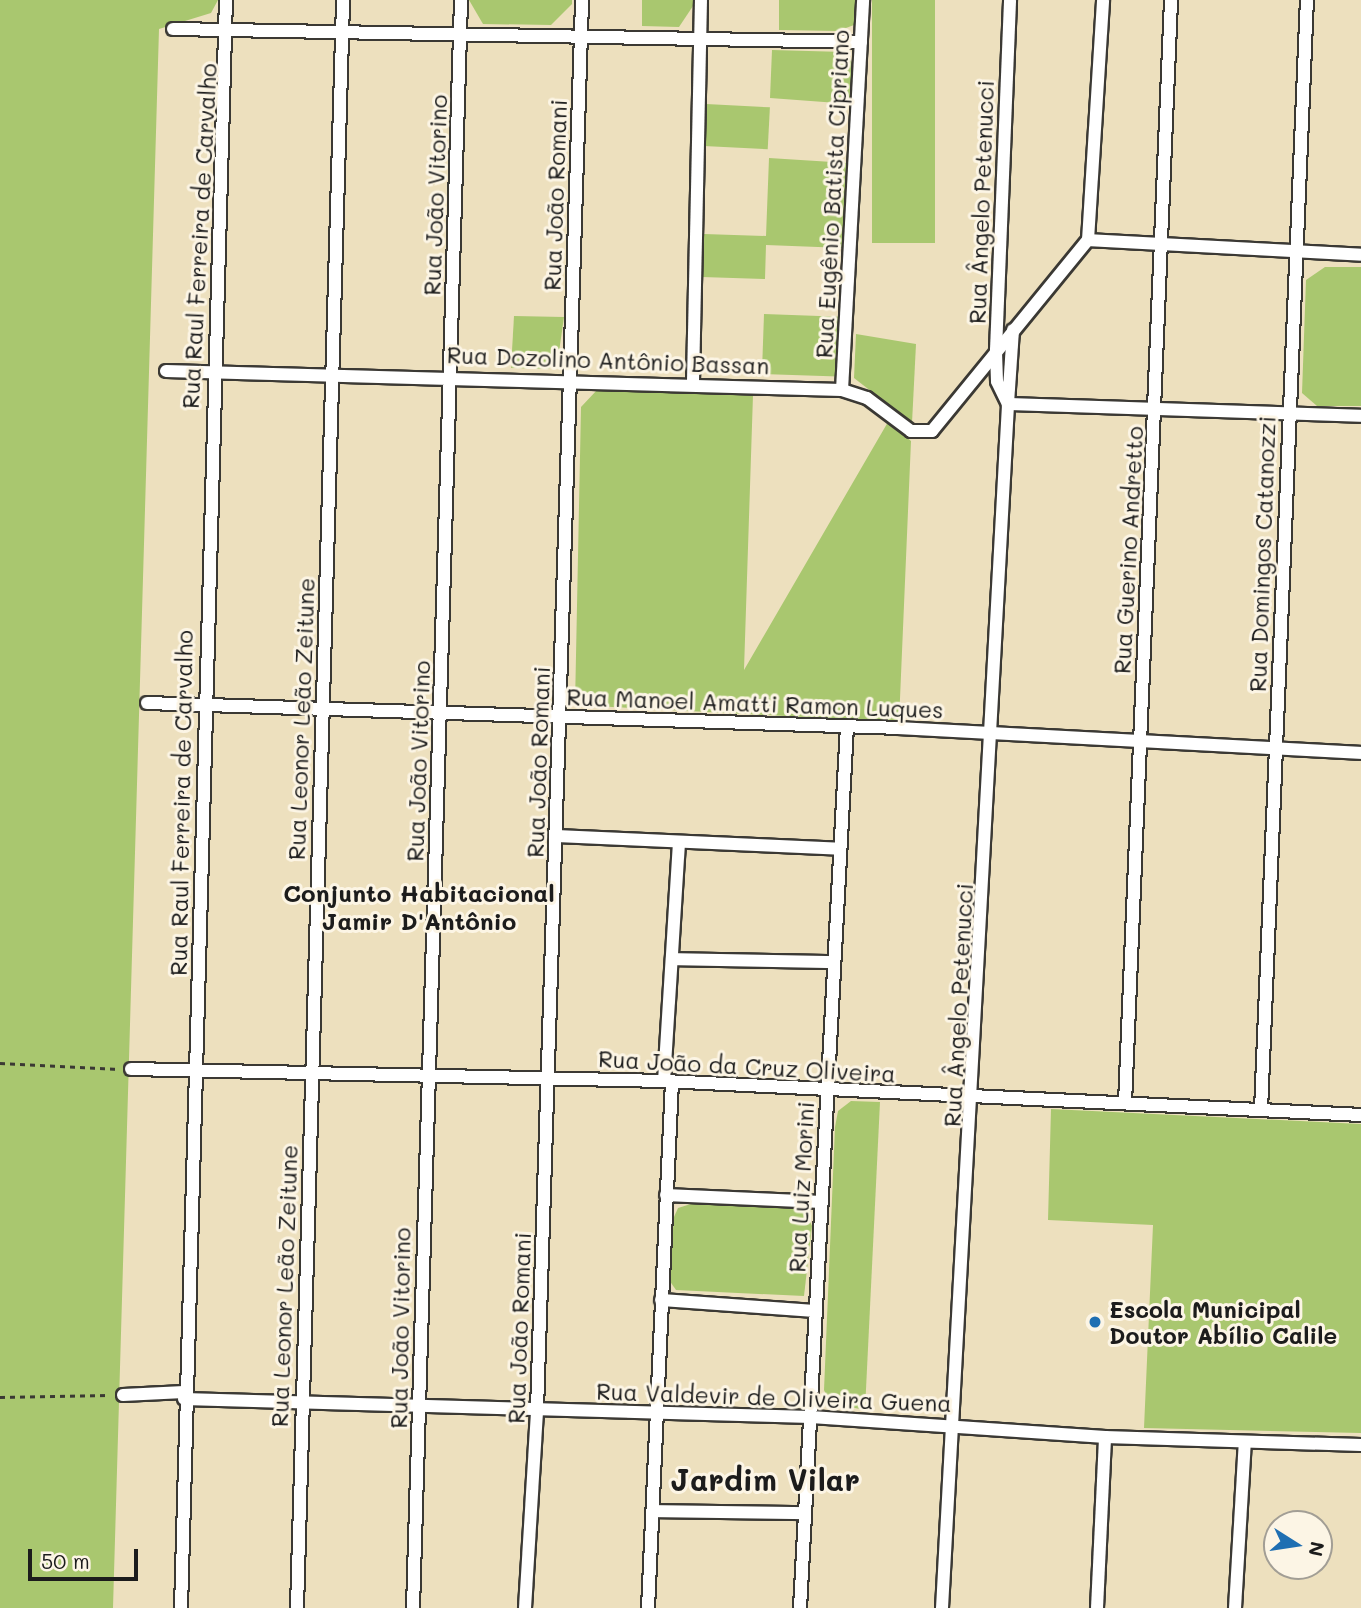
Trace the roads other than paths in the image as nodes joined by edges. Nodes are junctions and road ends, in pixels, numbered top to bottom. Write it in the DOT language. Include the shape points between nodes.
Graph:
graph roads {
  1 [pos="226,0"];
  2 [pos="343,0"];
  3 [pos="461,0"];
  4 [pos="582,0"];
  5 [pos="701,0"];
  6 [pos="863,0"];
  7 [pos="1010,0"];
  8 [pos="1102,0"];
  9 [pos="1171,0"];
  10 [pos="1307,0"];
  11 [pos="230,26"];
  12 [pos="173,29"];
  13 [pos="343,29"];
  14 [pos="461,30"];
  15 [pos="581,33"];
  16 [pos="701,37"];
  17 [pos="861,42"];
  18 [pos="1088,240"];
  19 [pos="1157,244"];
  20 [pos="1297,252"];
  21 [pos="1361,255"];
  22 [pos="1013,330"];
  23 [pos="996,350"];
  24 [pos="166,371"];
  25 [pos="212,372"];
  26 [pos="451,374"];
  27 [pos="332,376"];
  28 [pos="570,380"];
  29 [pos="693,381"];
  30 [pos="842,390"];
  31 [pos="1008,404"];
  32 [pos="1156,406"];
  33 [pos="1288,415"];
  34 [pos="1361,416"];
  35 [pos="147,703"];
  36 [pos="204,706"];
  37 [pos="323,709"];
  38 [pos="441,714"];
  39 [pos="560,716"];
  40 [pos="846,726"];
  41 [pos="993,734"];
  42 [pos="1139,741"];
  43 [pos="1277,747"];
  44 [pos="1361,753"];
  45 [pos="557,836"];
  46 [pos="680,845"];
  47 [pos="840,849"];
  48 [pos="671,959"];
  49 [pos="834,962"];
  50 [pos="131,1069"];
  51 [pos="311,1069"];
  52 [pos="197,1070"];
  53 [pos="427,1074"];
  54 [pos="548,1078"];
  55 [pos="668,1082"];
  56 [pos="827,1091"];
  57 [pos="975,1097"];
  58 [pos="1125,1103"];
  59 [pos="1261,1110"];
  60 [pos="1361,1115"];
  61 [pos="666,1195"];
  62 [pos="822,1202"];
  63 [pos="661,1300"];
  64 [pos="816,1311"];
  65 [pos="123,1395"];
  66 [pos="184,1395"];
  67 [pos="301,1404"];
  68 [pos="419,1406"];
  69 [pos="537,1410"];
  70 [pos="656,1413"];
  71 [pos="811,1417"];
  72 [pos="952,1424"];
  73 [pos="1105,1437"];
  74 [pos="1245,1442"];
  75 [pos="1361,1445"];
  76 [pos="653,1511"];
  77 [pos="806,1513"];
  78 [pos="181,1608"];
  79 [pos="297,1608"];
  80 [pos="413,1608"];
  81 [pos="525,1608"];
  82 [pos="648,1608"];
  83 [pos="800,1608"];
  84 [pos="942,1608"];
  85 [pos="1097,1608"];
  86 [pos="1235,1608"];
  1 -- 11 [label="street, Rua Raul Ferreira de Carvalho"];
  2 -- 13 [label="street, Rua Leonor Leão Zeitune"];
  3 -- 14 [label="street, Rua João Vitorino"];
  4 -- 15 [label="street, Rua João Romani"];
  5 -- 16 [label="street"];
  6 -- 17 [label="street, Rua Eugênio Batista Cipriano"];
  7 -- 23 [label="street, Rua Ângelo Petenucci"];
  8 -- 18 [label="street"];
  9 -- 19 [label="street, Rua Guerino Andretto"];
  10 -- 20 [label="street, Rua Domingos Catanozzi"];
  11 -- 12 [label="street"];
  11 -- 13 [label="street"];
  11 -- 25 [label="street, Rua Raul Ferreira de Carvalho"];
  13 -- 14 [label="street"];
  13 -- 27 [label="street, Rua Leonor Leão Zeitune"];
  14 -- 15 [label="street"];
  14 -- 26 [label="street, Rua João Vitorino"];
  15 -- 16 [label="street"];
  15 -- 28 [label="street, Rua João Romani"];
  16 -- 17 [label="street"];
  16 -- 29 [label="street"];
  17 -- 30 [label="street, Rua Eugênio Batista Cipriano"];
  18 -- 19 [label="street"];
  18 -- 22 [label="street"];
  19 -- 20 [label="street"];
  19 -- 32 [label="street, Rua Guerino Andretto"];
  20 -- 21 [label="street"];
  20 -- 33 [label="street, Rua Domingos Catanozzi"];
  22 -- 23 [label="street"];
  22 -- 31 [label="street, Rua Ângelo Petenucci"];
  23 -- 30 [label="street, Rua Dozolino Antônio Bassan" via="941,421 923,434"];
  23 -- 31 [label="street, Rua Ângelo Petenucci" via="997,381"];
  24 -- 25 [label="street, Rua Dozolino Antônio Bassan"];
  25 -- 27 [label="street, Rua Dozolino Antônio Bassan"];
  25 -- 36 [label="street, Rua Raul Ferreira de Carvalho"];
  26 -- 27 [label="street, Rua Dozolino Antônio Bassan"];
  26 -- 28 [label="street, Rua Dozolino Antônio Bassan"];
  26 -- 38 [label="street, Rua João Vitorino"];
  27 -- 37 [label="street, Rua Leonor Leão Zeitune"];
  28 -- 29 [label="street, Rua Dozolino Antônio Bassan"];
  28 -- 39 [label="street, Rua João Romani"];
  29 -- 30 [label="street, Rua Dozolino Antônio Bassan"];
  31 -- 32 [label="street"];
  31 -- 41 [label="street, Rua Ângelo Petenucci"];
  32 -- 33 [label="street"];
  32 -- 42 [label="street, Rua Guerino Andretto"];
  33 -- 34 [label="street"];
  33 -- 43 [label="street, Rua Domingos Catanozzi"];
  35 -- 36 [label="street, Rua Manoel Amatti Ramon Luques"];
  36 -- 37 [label="street, Rua Manoel Amatti Ramon Luques"];
  36 -- 52 [label="street, Rua Raul Ferreira de Carvalho"];
  37 -- 38 [label="street, Rua Manoel Amatti Ramon Luques"];
  37 -- 51 [label="street, Rua Leonor Leão Zeitune"];
  38 -- 39 [label="street, Rua Manoel Amatti Ramon Luques"];
  38 -- 53 [label="street, Rua João Vitorino"];
  39 -- 40 [label="street, Rua Manoel Amatti Ramon Luques"];
  39 -- 45 [label="street, Rua João Romani"];
  40 -- 41 [label="street, Rua Manoel Amatti Ramon Luques"];
  40 -- 47 [label="street, Rua Luiz Morini"];
  41 -- 42 [label="street, Rua Manoel Amatti Ramon Luques"];
  41 -- 57 [label="street, Rua Ângelo Petenucci"];
  42 -- 43 [label="street, Rua Manoel Amatti Ramon Luques"];
  42 -- 58 [label="street, Rua Guerino Andretto"];
  43 -- 44 [label="street, Rua Manoel Amatti Ramon Luques"];
  43 -- 59 [label="street, Rua Domingos Catanozzi"];
  45 -- 46 [label="street"];
  45 -- 54 [label="street, Rua João Romani"];
  46 -- 47 [label="street"];
  46 -- 48 [label="street"];
  47 -- 49 [label="street, Rua Luiz Morini"];
  48 -- 49 [label="street"];
  48 -- 55 [label="street"];
  49 -- 56 [label="street, Rua Luiz Morini"];
  50 -- 52 [label="street, Rua João da Cruz Oliveira"];
  51 -- 52 [label="street, Rua João da Cruz Oliveira"];
  51 -- 53 [label="street, Rua João da Cruz Oliveira"];
  51 -- 67 [label="street, Rua Leonor Leão Zeitune"];
  52 -- 66 [label="street, Rua Raul Ferreira de Carvalho"];
  53 -- 54 [label="street, Rua João da Cruz Oliveira"];
  53 -- 68 [label="street, Rua João Vitorino"];
  54 -- 55 [label="street, Rua João da Cruz Oliveira"];
  54 -- 69 [label="street, Rua João Romani"];
  55 -- 56 [label="street, Rua João da Cruz Oliveira"];
  55 -- 61 [label="street"];
  56 -- 57 [label="street, Rua João da Cruz Oliveira"];
  56 -- 62 [label="street, Rua Luiz Morini"];
  57 -- 58 [label="street, Rua João da Cruz Oliveira"];
  57 -- 72 [label="street, Rua Ângelo Petenucci"];
  58 -- 59 [label="street, Rua João da Cruz Oliveira"];
  59 -- 60 [label="street, Rua João da Cruz Oliveira"];
  61 -- 62 [label="street"];
  61 -- 63 [label="street"];
  62 -- 64 [label="street, Rua Luiz Morini"];
  63 -- 64 [label="street"];
  63 -- 70 [label="street"];
  64 -- 71 [label="street, Rua Luiz Morini"];
  65 -- 66 [label="street, Rua Valdevir de Oliveira Guena"];
  66 -- 67 [label="street, Rua Valdevir de Oliveira Guena"];
  66 -- 78 [label="street, Rua Raul Ferreira de Carvalho"];
  67 -- 68 [label="street, Rua Valdevir de Oliveira Guena"];
  67 -- 79 [label="street, Rua Leonor Leão Zeitune"];
  68 -- 69 [label="street, Rua Valdevir de Oliveira Guena"];
  68 -- 80 [label="street, Rua João Vitorino"];
  69 -- 70 [label="street, Rua Valdevir de Oliveira Guena"];
  69 -- 81 [label="street, Rua João Romani"];
  70 -- 71 [label="street, Rua Valdevir de Oliveira Guena"];
  70 -- 76 [label="street"];
  71 -- 72 [label="street, Rua Valdevir de Oliveira Guena"];
  71 -- 77 [label="street, Rua Luiz Morini"];
  72 -- 73 [label="street, Rua Valdevir de Oliveira Guena"];
  72 -- 84 [label="street, Rua Ângelo Petenucci"];
  73 -- 74 [label="street, Rua Valdevir de Oliveira Guena"];
  73 -- 85 [label="street"];
  74 -- 75 [label="street, Rua Valdevir de Oliveira Guena"];
  74 -- 86 [label="street"];
  76 -- 77 [label="street"];
  76 -- 82 [label="street"];
  77 -- 83 [label="street, Rua Luiz Morini"];
}
